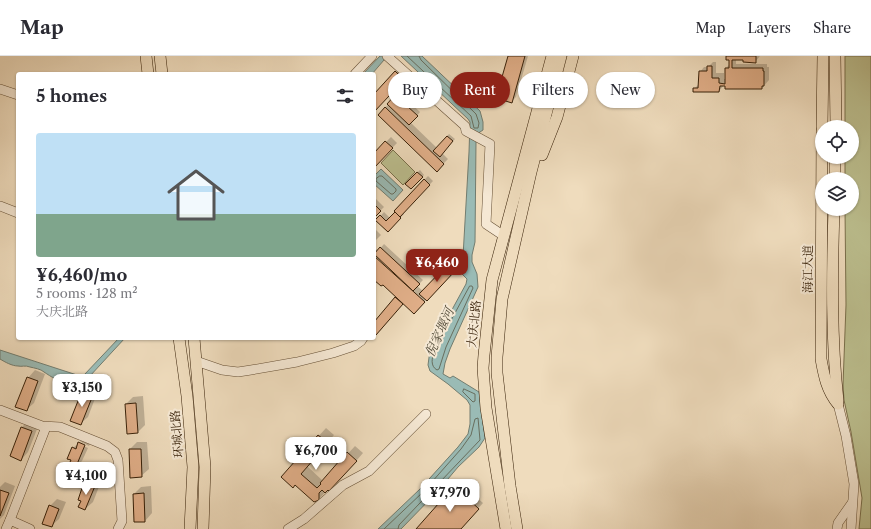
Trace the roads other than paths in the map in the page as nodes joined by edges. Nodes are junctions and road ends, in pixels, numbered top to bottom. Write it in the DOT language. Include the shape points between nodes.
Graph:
graph roads {
  1 [pos="146,56"];
  2 [pos="160,56"];
  3 [pos="372,56"];
  4 [pos="387,56"];
  5 [pos="552,56"];
  6 [pos="561,56"];
  7 [pos="573,56"];
  8 [pos="823,56"];
  9 [pos="836,56"];
  10 [pos="148,72"];
  11 [pos="162,72"];
  12 [pos="357,72"];
  13 [pos="0,89"];
  14 [pos="16,94"];
  15 [pos="822,120"];
  16 [pos="836,120"];
  17 [pos="822,164"];
  18 [pos="531,172"];
  19 [pos="0,206"];
  20 [pos="16,212"];
  21 [pos="834,216"];
  22 [pos="504,236"];
  23 [pos="179,340"];
  24 [pos="194,340"];
  25 [pos="362,340"];
  26 [pos="196,361"];
  27 [pos="838,404"];
  28 [pos="0,410"];
  29 [pos="426,414"];
  30 [pos="46,426"];
  31 [pos="852,503"];
  32 [pos="8,525"];
  33 [pos="30,529"];
  34 [pos="118,529"];
  35 [pos="190,529"];
  36 [pos="203,529"];
  37 [pos="288,529"];
  38 [pos="506,529"];
  39 [pos="517,529"];
  40 [pos="838,529"];
  41 [pos="850,529"];
  1 -- 10 [label="main road"];
  2 -- 11 [label="main road"];
  3 -- 12 [label="street"];
  4 -- 22 [label="street" via="465,126 466,131 490,144 486,224"];
  5 -- 22 [label="main road, 大庆北路"];
  6 -- 18 [label="main road"];
  7 -- 18 [label="main road" via="557,117 540,161"];
  8 -- 15 [label="main road"];
  9 -- 16 [label="main road"];
  13 -- 14 [label="street"];
  17 -- 27 [label="main road, 海江大道" via="821,359 824,378"];
  18 -- 39 [label="main road" via="502,299 497,357"];
  19 -- 20 [label="street"];
  21 -- 27 [label="main road, 海江大道" via="835,370"];
  22 -- 38 [label="main road, 大庆北路" via="492,280 483,368 486,408"];
  23 -- 35 [label="main road, 环城北路" via="187,396 192,467"];
  24 -- 26 [label="main road, 环城北路"];
  25 -- 26 [label="street" via="354,346 333,353 238,372 222,370"];
  26 -- 36 [label="main road, 环城北路" via="205,467"];
  27 -- 31 [label="street, 海江大道" via="854,484"];
  28 -- 30 [label="street"];
  29 -- 37 [label="street" via="369,471 343,485 304,519"];
  30 -- 32 [label="street"];
  30 -- 34 [label="street" via="60,427 107,446 115,452 118,460 122,521"];
  31 -- 40 [label="street, 海江大道" via="838,523"];
  31 -- 41 [label="street, 海江大道"];
  32 -- 33 [label="street"];
}
